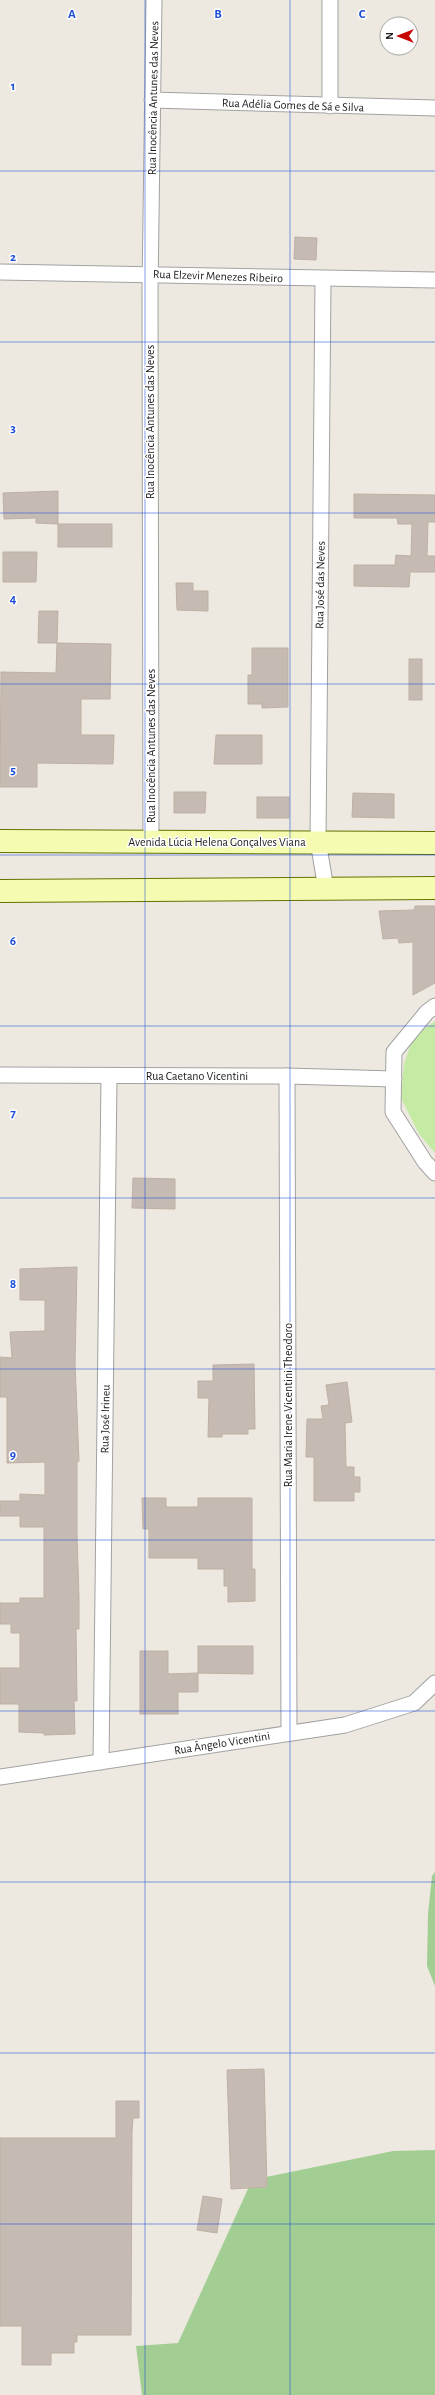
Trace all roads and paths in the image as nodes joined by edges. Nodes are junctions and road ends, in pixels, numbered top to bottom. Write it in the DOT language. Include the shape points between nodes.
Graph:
graph roads {
  1 [pos="154,0"];
  2 [pos="330,0"];
  3 [pos="152,100"];
  4 [pos="330,106"];
  5 [pos="435,108"];
  6 [pos="0,272"];
  7 [pos="150,274"];
  8 [pos="323,280"];
  9 [pos="435,280"];
  10 [pos="0,841"];
  11 [pos="318,841"];
  12 [pos="151,843"];
  13 [pos="435,843"];
  14 [pos="435,888"];
  15 [pos="326,889"];
  16 [pos="0,891"];
  17 [pos="435,1006"];
  18 [pos="0,1075"];
  19 [pos="109,1076"];
  20 [pos="287,1076"];
  21 [pos="394,1079"];
  22 [pos="435,1173"];
  23 [pos="435,1683"];
  24 [pos="289,1733"];
  25 [pos="101,1762"];
  26 [pos="0,1777"];
  1 -- 3 [label="street, Rua Inocência Antunes das Neves"];
  2 -- 4 [label="street"];
  3 -- 4 [label="street, Rua Adélia Gomes de Sá e Silva"];
  3 -- 7 [label="street, Rua Inocência Antunes das Neves"];
  4 -- 5 [label="street, Rua Adélia Gomes de Sá e Silva"];
  6 -- 7 [label="street, Rua Elzevir Menezes Ribeiro"];
  7 -- 8 [label="street, Rua Elzevir Menezes Ribeiro"];
  7 -- 12 [label="street, Rua Inocência Antunes das Neves"];
  8 -- 9 [label="street, Rua Elzevir Menezes Ribeiro"];
  8 -- 11 [label="street, Rua José das Neves"];
  10 -- 12 [label="street, Avenida Lúcia Helena Gonçalves Viana"];
  11 -- 12 [label="street, Avenida Lúcia Helena Gonçalves Viana"];
  11 -- 13 [label="street, Avenida Lúcia Helena Gonçalves Viana"];
  11 -- 15 [label="street, Rua José das Neves"];
  14 -- 15 [label="street"];
  15 -- 16 [label="street"];
  17 -- 21 [label="street" via="426,1012 394,1052"];
  18 -- 19 [label="street, Rua Caetano Vicentini"];
  19 -- 20 [label="street, Rua Caetano Vicentini"];
  19 -- 25 [label="street, Rua José Irineu"];
  20 -- 21 [label="street, Rua Caetano Vicentini"];
  20 -- 24 [label="street, Rua Maria Irene Vicentini Theodoro"];
  21 -- 22 [label="street" via="393,1112"];
  23 -- 24 [label="street, Rua Ângelo Vicentini" via="414,1703 345,1725"];
  24 -- 25 [label="street, Rua Ângelo Vicentini"];
  25 -- 26 [label="street, Rua Ângelo Vicentini"];
}
